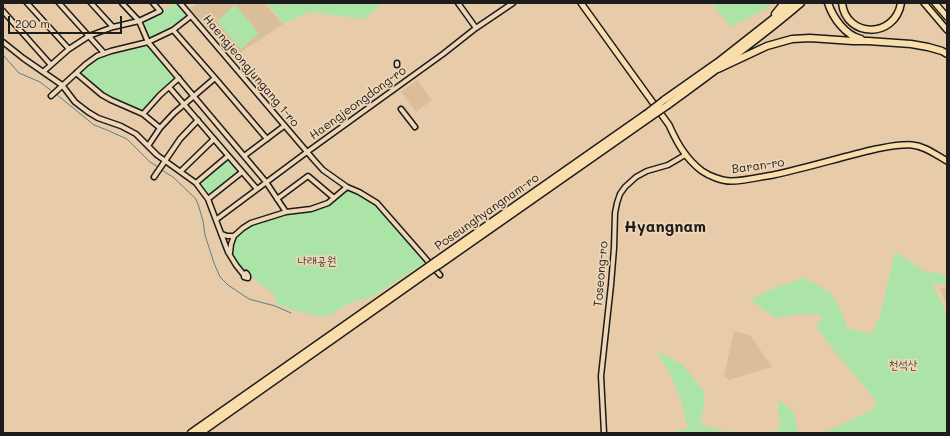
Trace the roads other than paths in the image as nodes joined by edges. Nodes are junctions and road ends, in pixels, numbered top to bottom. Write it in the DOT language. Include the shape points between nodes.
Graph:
graph roads {
  1 [pos="28,3"];
  2 [pos="59,3"];
  3 [pos="91,3"];
  4 [pos="122,3"];
  5 [pos="153,3"];
  6 [pos="180,3"];
  7 [pos="458,3"];
  8 [pos="513,3"];
  9 [pos="581,3"];
  10 [pos="784,3"];
  11 [pos="793,3"];
  12 [pos="801,3"];
  13 [pos="828,3"];
  14 [pos="842,3"];
  15 [pos="901,3"];
  16 [pos="924,3"];
  17 [pos="935,3"];
  18 [pos="3,11"];
  19 [pos="191,16"];
  20 [pos="947,17"];
  21 [pos="139,21"];
  22 [pos="767,24"];
  23 [pos="113,27"];
  24 [pos="476,28"];
  25 [pos="174,30"];
  26 [pos="947,30"];
  27 [pos="89,36"];
  28 [pos="868,41"];
  29 [pos="3,42"];
  30 [pos="148,42"];
  31 [pos="69,49"];
  32 [pos="104,53"];
  33 [pos="947,54"];
  34 [pos="51,65"];
  35 [pos="718,69"];
  36 [pos="43,72"];
  37 [pos="76,73"];
  38 [pos="178,78"];
  39 [pos="215,78"];
  40 [pos="62,86"];
  41 [pos="169,87"];
  42 [pos="53,94"];
  43 [pos="193,96"];
  44 [pos="666,102"];
  45 [pos="184,104"];
  46 [pos="401,109"];
  47 [pos="143,114"];
  48 [pos="198,120"];
  49 [pos="284,126"];
  50 [pos="416,127"];
  51 [pos="160,128"];
  52 [pos="214,139"];
  53 [pos="267,139"];
  54 [pos="148,146"];
  55 [pos="307,152"];
  56 [pos="685,155"];
  57 [pos="228,156"];
  58 [pos="244,156"];
  59 [pos="165,160"];
  60 [pos="947,161"];
  61 [pos="181,171"];
  62 [pos="242,172"];
  63 [pos="154,177"];
  64 [pos="266,182"];
  65 [pos="196,183"];
  66 [pos="347,187"];
  67 [pos="257,189"];
  68 [pos="208,198"];
  69 [pos="334,198"];
  70 [pos="278,199"];
  71 [pos="286,212"];
  72 [pos="216,219"];
  73 [pos="222,234"];
  74 [pos="234,236"];
  75 [pos="230,254"];
  76 [pos="430,268"];
  77 [pos="244,274"];
  78 [pos="440,274"];
  79 [pos="191,433"];
  80 [pos="200,433"];
  81 [pos="604,433"];
  1 -- 31 [label="street"];
  2 -- 27 [label="street"];
  3 -- 23 [label="street"];
  4 -- 21 [label="street"];
  5 -- 21 [label="street" via="160,11"];
  6 -- 19 [label="street, Haengjeongjungang 1-ro"];
  7 -- 24 [label="street"];
  8 -- 24 [label="street, Haengjeongdong-ro"];
  9 -- 56 [label="main road, Baran-ro" via="669,125"];
  10 -- 22 [label="highway"];
  11 -- 22 [label="highway, Poseunghyangnam-ro"];
  12 -- 35 [label="highway, Poseunghyangnam-ro"];
  13 -- 28 [label="highway" via="833,15 845,30 855,37"];
  14 -- 15 [label="highway" via="846,17 851,22 861,28 873,29 890,23 898,14"];
  16 -- 26 [label="main road"];
  17 -- 20 [label="main road"];
  18 -- 34 [label="street"];
  19 -- 25 [label="street"];
  19 -- 49 [label="street, Haengjeongjungang 1-ro"];
  21 -- 23 [label="street"];
  21 -- 30 [label="street"];
  22 -- 44 [label="highway, Poseunghyangnam-ro"];
  23 -- 27 [label="street"];
  24 -- 55 [label="street, Haengjeongdong-ro"];
  25 -- 30 [label="street"];
  25 -- 39 [label="street"];
  27 -- 31 [label="street"];
  27 -- 32 [label="street"];
  28 -- 33 [label="highway" via="911,44"];
  28 -- 35 [label="highway" via="792,39 767,46"];
  29 -- 36 [label="street"];
  30 -- 32 [label="street"];
  30 -- 38 [label="street"];
  31 -- 34 [label="street"];
  32 -- 37 [label="street"];
  34 -- 36 [label="street"];
  35 -- 44 [label="highway, Poseunghyangnam-ro"];
  36 -- 40 [label="street"];
  37 -- 40 [label="street"];
  37 -- 47 [label="street" via="111,100"];
  38 -- 41 [label="street"];
  38 -- 43 [label="street"];
  39 -- 43 [label="street"];
  39 -- 53 [label="street"];
  40 -- 42 [label="street"];
  40 -- 54 [label="street" via="75,102 88,112 128,130"];
  41 -- 45 [label="street"];
  41 -- 47 [label="street"];
  43 -- 45 [label="street"];
  43 -- 58 [label="street"];
  44 -- 76 [label="highway, Poseunghyangnam-ro, bridge"];
  45 -- 48 [label="street"];
  45 -- 51 [label="street"];
  46 -- 50 [label="street"];
  47 -- 51 [label="street"];
  48 -- 52 [label="street"];
  48 -- 59 [label="street" via="180,138"];
  49 -- 53 [label="street"];
  49 -- 55 [label="street, Haengjeongjungang 1-ro"];
  51 -- 54 [label="street"];
  52 -- 57 [label="street"];
  52 -- 61 [label="street"];
  53 -- 58 [label="street"];
  54 -- 59 [label="street"];
  55 -- 64 [label="street, Haengjeongdong-ro"];
  55 -- 66 [label="street, Haengjeongjungang 1-ro" via="323,170"];
  56 -- 60 [label="main road, Baran-ro" via="703,172 729,181 748,180 865,151 900,145 927,149"];
  56 -- 81 [label="street, Toseong-ro" via="668,165 636,176 616,203 611,285 601,376"];
  57 -- 62 [label="street"];
  57 -- 65 [label="street"];
  58 -- 64 [label="street"];
  59 -- 61 [label="street"];
  59 -- 63 [label="street"];
  61 -- 65 [label="street"];
  62 -- 67 [label="street"];
  62 -- 68 [label="street"];
  64 -- 67 [label="street, Haengjeongdong-ro"];
  64 -- 70 [label="street"];
  65 -- 68 [label="street"];
  66 -- 69 [label="street"];
  66 -- 78 [label="street, Haengjeongjungang 1-ro" via="377,203"];
  67 -- 72 [label="street, Haengjeongdong-ro"];
  68 -- 72 [label="street"];
  69 -- 70 [label="street" via="308,176"];
  69 -- 71 [label="street" via="311,209"];
  70 -- 71 [label="street"];
  71 -- 74 [label="street" via="251,223"];
  72 -- 73 [label="street"];
  73 -- 74 [label="street"];
  73 -- 75 [label="street"];
  74 -- 75 [label="street"];
  75 -- 77 [label="street"];
  76 -- 79 [label="highway, Poseunghyangnam-ro"];
  76 -- 80 [label="highway, Poseunghyangnam-ro"];
}
